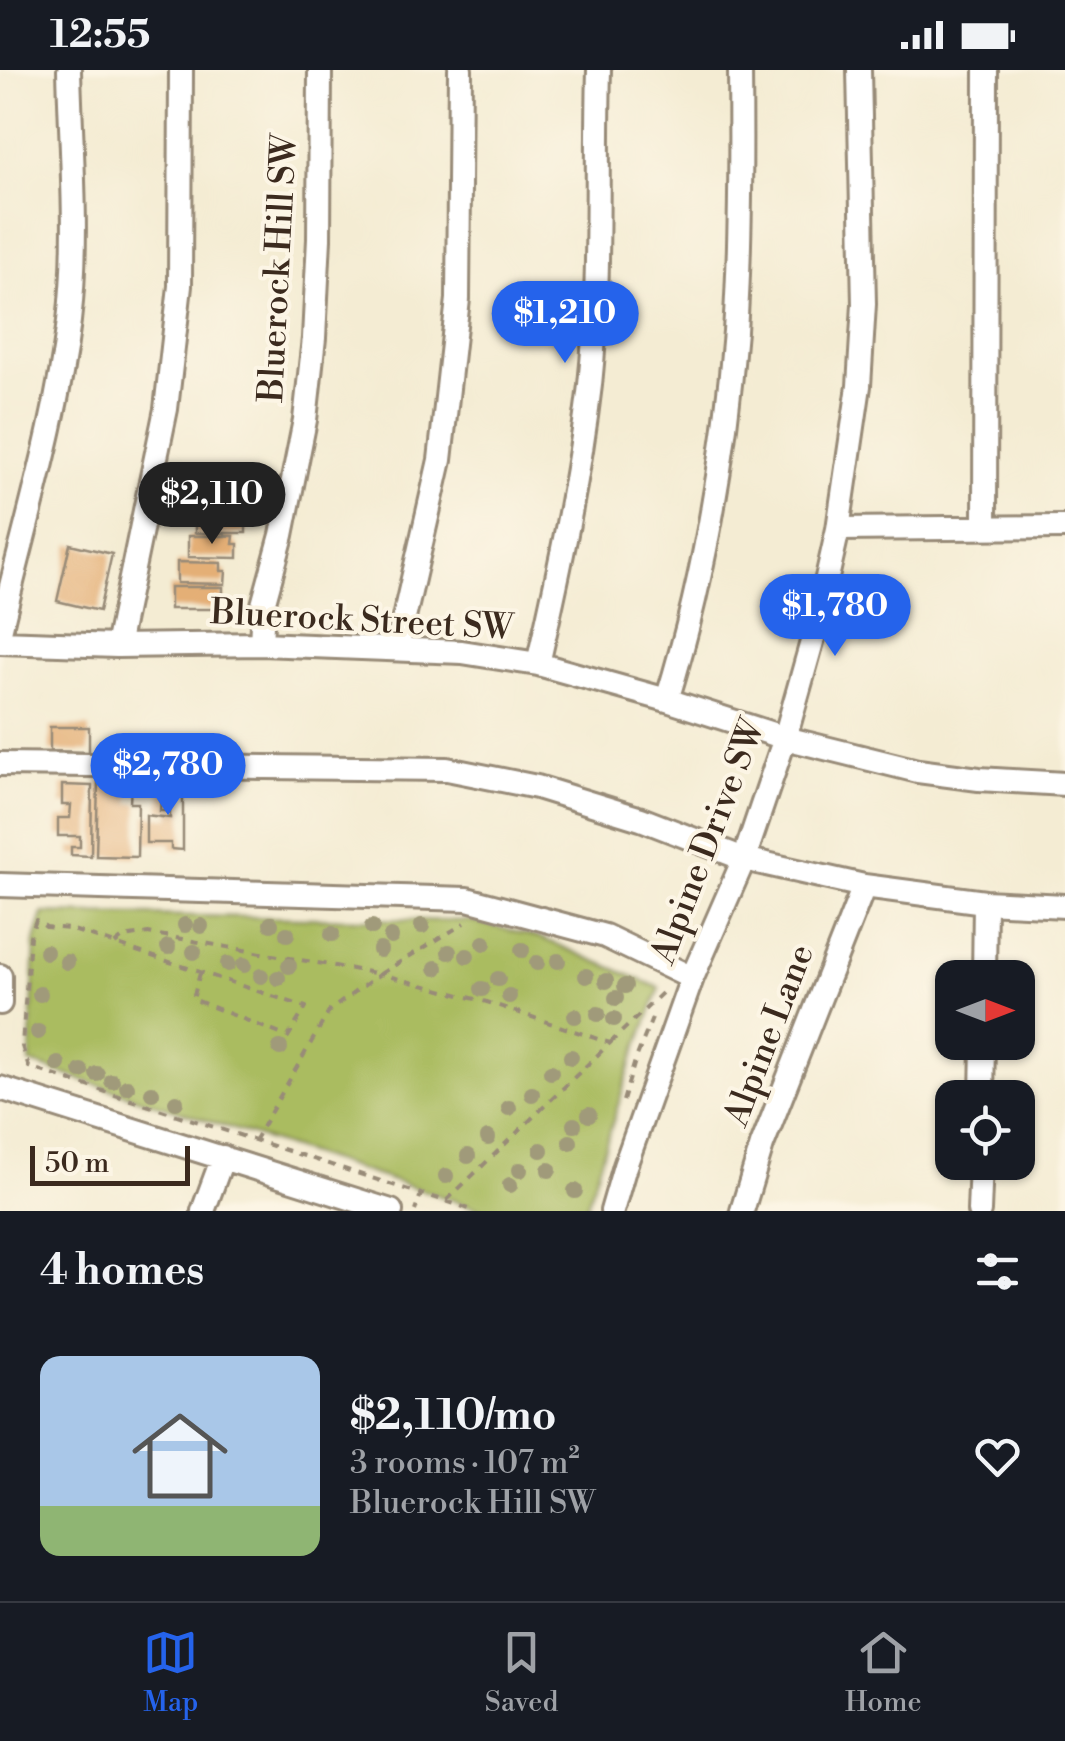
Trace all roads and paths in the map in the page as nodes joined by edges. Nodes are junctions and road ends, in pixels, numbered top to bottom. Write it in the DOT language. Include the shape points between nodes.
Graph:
graph roads {
  1 [pos="69,70"];
  2 [pos="181,70"];
  3 [pos="320,70"];
  4 [pos="460,70"];
  5 [pos="598,70"];
  6 [pos="740,70"];
  7 [pos="860,70"];
  8 [pos="986,70"];
  9 [pos="1065,527"];
  10 [pos="838,528"];
  11 [pos="984,528"];
  12 [pos="0,632"];
  13 [pos="0,642"];
  14 [pos="261,644"];
  15 [pos="118,646"];
  16 [pos="398,649"];
  17 [pos="538,664"];
  18 [pos="668,700"];
  19 [pos="785,738"];
  20 [pos="0,764"];
  21 [pos="1065,784"];
  22 [pos="744,858"];
  23 [pos="0,886"];
  24 [pos="864,886"];
  25 [pos="985,902"];
  26 [pos="1065,906"];
  27 [pos="465,923"];
  28 [pos="115,944"];
  29 [pos="984,960"];
  30 [pos="200,974"];
  31 [pos="380,974"];
  32 [pos="0,976"];
  33 [pos="692,978"];
  34 [pos="0,1003"];
  35 [pos="610,1043"];
  36 [pos="0,1088"];
  37 [pos="624,1099"];
  38 [pos="254,1140"];
  39 [pos="223,1157"];
  40 [pos="980,1180"];
  41 [pos="421,1194"];
  42 [pos="446,1202"];
  43 [pos="203,1211"];
  44 [pos="392,1211"];
  45 [pos="414,1211"];
  46 [pos="476,1211"];
  47 [pos="612,1211"];
  48 [pos="742,1211"];
  49 [pos="978,1211"];
  1 -- 12 [label="street" via="70,316 59,391"];
  2 -- 15 [label="street" via="180,286 166,410"];
  3 -- 14 [label="street, Bluerock Hill SW" via="314,338"];
  4 -- 16 [label="street" via="458,300 440,460"];
  5 -- 17 [label="street" via="590,384 564,552"];
  6 -- 18 [label="street" via="735,330 701,578"];
  7 -- 10 [label="street, Alpine Drive SW" via="864,304"];
  8 -- 11 [label="street"];
  9 -- 11 [label="street"];
  10 -- 11 [label="street"];
  10 -- 19 [label="street, Alpine Drive SW"];
  13 -- 15 [label="street, Bluerock Street SW"];
  14 -- 15 [label="street, Bluerock Street SW"];
  14 -- 16 [label="street, Bluerock Street SW"];
  16 -- 17 [label="street, Bluerock Street SW"];
  17 -- 18 [label="street, Bluerock Street SW"];
  18 -- 19 [label="street, Bluerock Street SW"];
  19 -- 21 [label="street, Bluerock Street SW" via="918,771"];
  19 -- 22 [label="street, Alpine Drive SW"];
  20 -- 22 [label="street" via="448,768 537,787"];
  22 -- 24 [label="street"];
  22 -- 33 [label="street, Alpine Drive SW"];
  23 -- 33 [label="street" via="467,899 605,936"];
  24 -- 25 [label="street"];
  24 -- 48 [label="street, Alpine Lane"];
  25 -- 26 [label="street"];
  25 -- 29 [label="street"];
  27 -- 31 [label="path"];
  28 -- 30 [label="path"];
  28 -- 31 [label="path" via="148,933"];
  28 -- 38 [label="path" via="36,920 22,1046 29,1067"];
  30 -- 30 [label="path" via="192,999 288,1037 306,1007"];
  31 -- 35 [label="path"];
  31 -- 38 [label="path" via="330,1010"];
  32 -- 34 [label="street"];
  33 -- 47 [label="street, Alpine Drive SW"];
  35 -- 37 [label="path" via="662,992"];
  35 -- 42 [label="path"];
  36 -- 39 [label="street"];
  38 -- 41 [label="path"];
  39 -- 43 [label="street"];
  39 -- 44 [label="street"];
  40 -- 49 [label="street"];
  41 -- 42 [label="path"];
  41 -- 45 [label="path"];
  42 -- 46 [label="path"];
}
